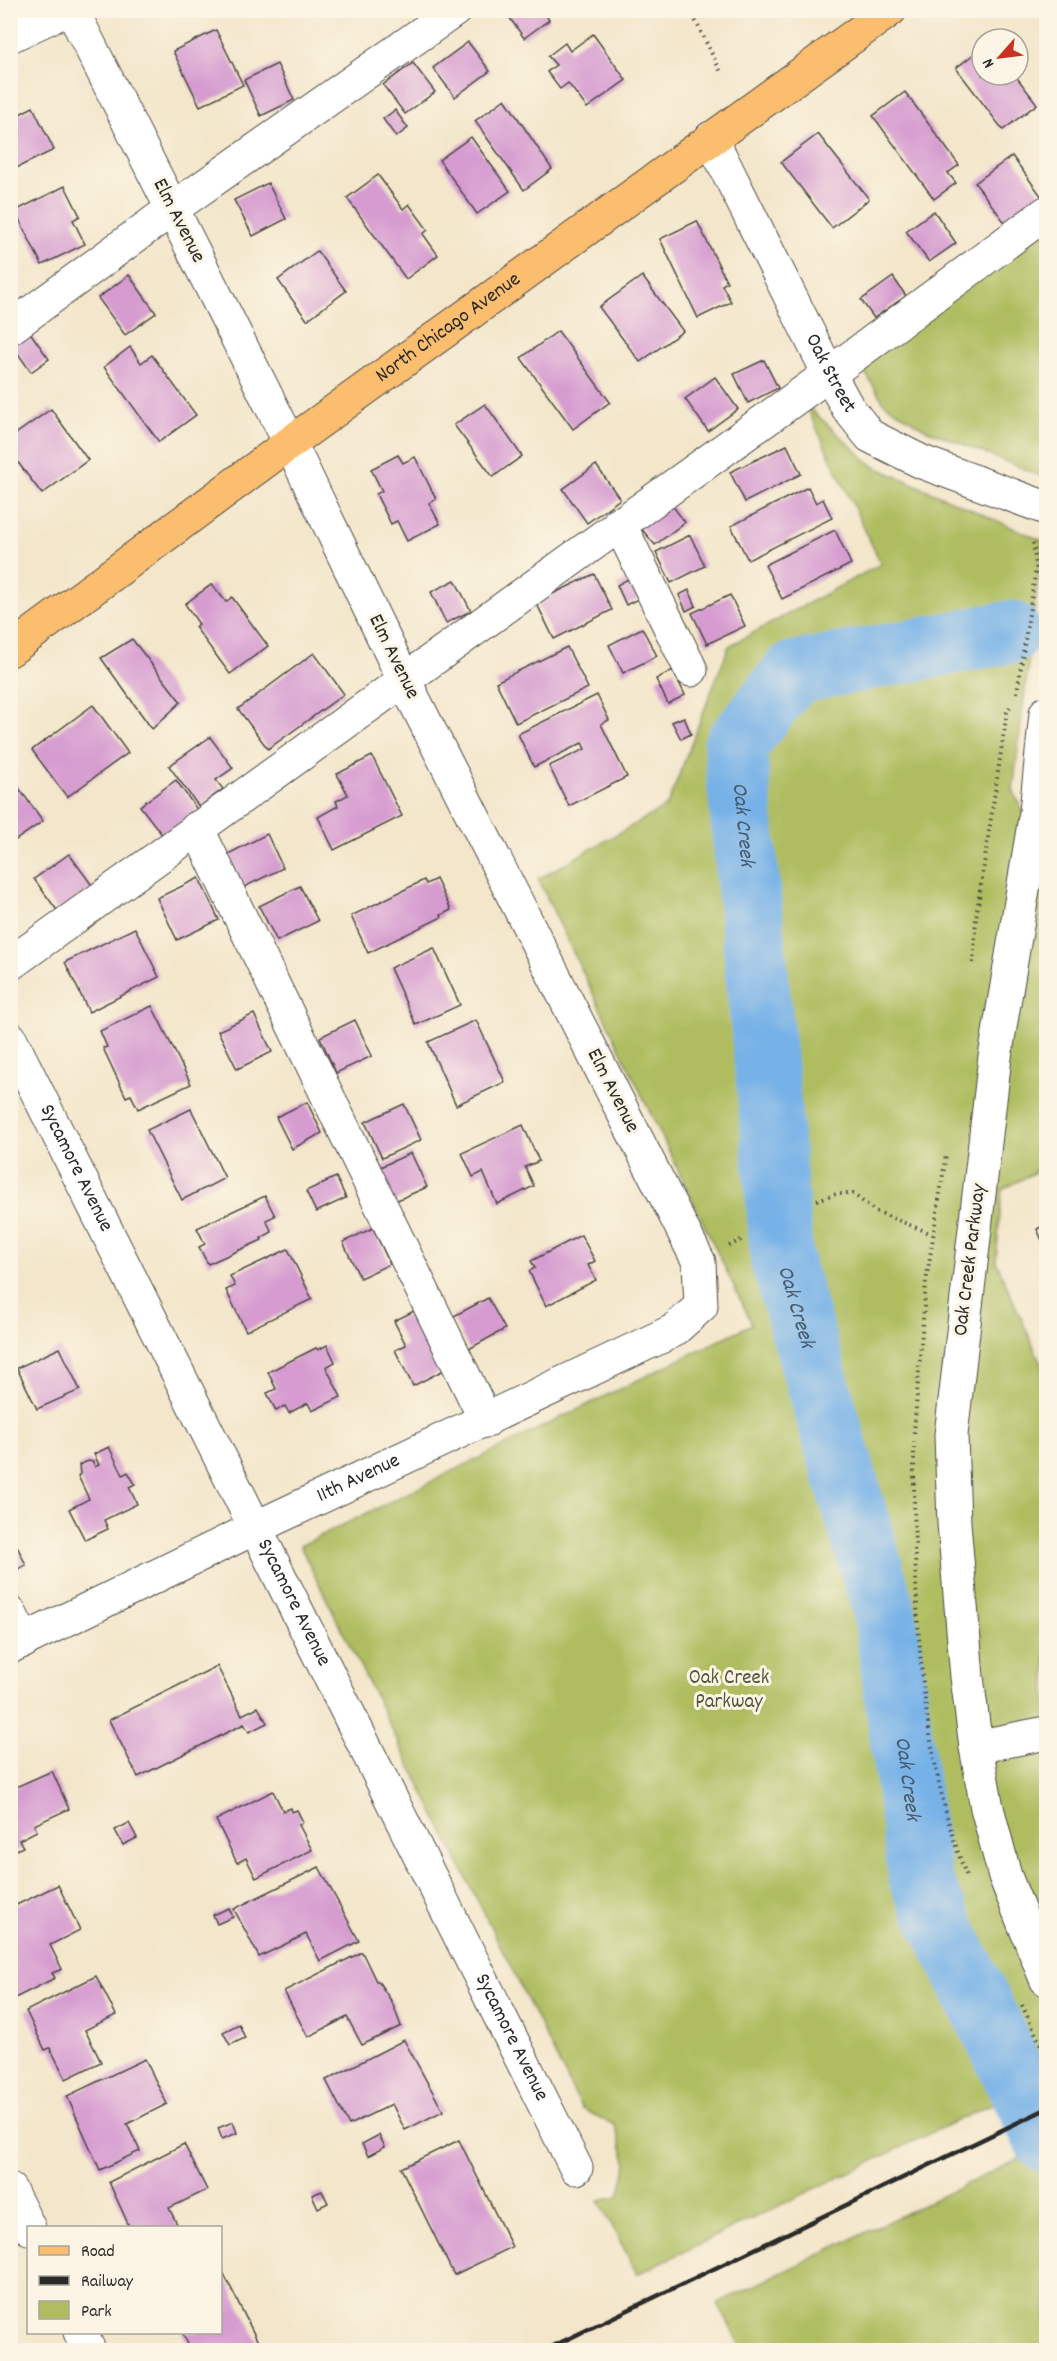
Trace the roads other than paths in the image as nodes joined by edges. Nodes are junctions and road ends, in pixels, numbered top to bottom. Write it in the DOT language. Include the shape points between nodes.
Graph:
graph roads {
  1 [pos="65,10"];
  2 [pos="72,10"];
  3 [pos="455,10"];
  4 [pos="890,10"];
  5 [pos="10,36"];
  6 [pos="711,138"];
  7 [pos="172,209"];
  8 [pos="1047,213"];
  9 [pos="10,328"];
  10 [pos="829,374"];
  11 [pos="290,443"];
  12 [pos="1039,521"];
  13 [pos="619,523"];
  14 [pos="10,650"];
  15 [pos="691,670"];
  16 [pos="403,678"];
  17 [pos="1047,713"];
  18 [pos="1041,818"];
  19 [pos="197,828"];
  20 [pos="10,964"];
  21 [pos="10,1038"];
  22 [pos="701,1306"];
  23 [pos="486,1421"];
  24 [pos="255,1528"];
  25 [pos="15,1634"];
  26 [pos="1047,1733"];
  27 [pos="976,1747"];
  28 [pos="1047,1979"];
  29 [pos="576,2168"];
  30 [pos="10,2190"];
  31 [pos="28,2226"];
  32 [pos="81,2334"];
  33 [pos="89,2350"];
  1 -- 5 [label="street"];
  2 -- 7 [label="street, Elm Avenue"];
  3 -- 7 [label="street"];
  4 -- 6 [label="main road, North Chicago Avenue"];
  6 -- 10 [label="street, Oak Street"];
  6 -- 11 [label="main road, North Chicago Avenue"];
  7 -- 9 [label="street"];
  7 -- 11 [label="street, Elm Avenue"];
  8 -- 10 [label="street"];
  10 -- 12 [label="street, Oak Street" via="870,436"];
  10 -- 13 [label="street"];
  11 -- 14 [label="main road, North Chicago Avenue"];
  11 -- 16 [label="street, Elm Avenue"];
  13 -- 15 [label="street"];
  13 -- 16 [label="street"];
  16 -- 19 [label="street"];
  16 -- 22 [label="street, Elm Avenue" via="699,1262"];
  17 -- 18 [label="street, Oak Creek Parkway"];
  18 -- 27 [label="street, Oak Creek Parkway" via="995,1057 951,1435 955,1535"];
  19 -- 20 [label="street"];
  19 -- 23 [label="street"];
  21 -- 24 [label="street, Sycamore Avenue"];
  22 -- 23 [label="street, 11th Avenue" via="673,1331"];
  23 -- 24 [label="street, 11th Avenue"];
  24 -- 25 [label="street, 11th Avenue"];
  24 -- 29 [label="street, Sycamore Avenue"];
  26 -- 27 [label="street"];
  27 -- 28 [label="street, Oak Creek Parkway" via="1005,1876"];
  30 -- 31 [label="street"];
  32 -- 33 [label="street"];
}
